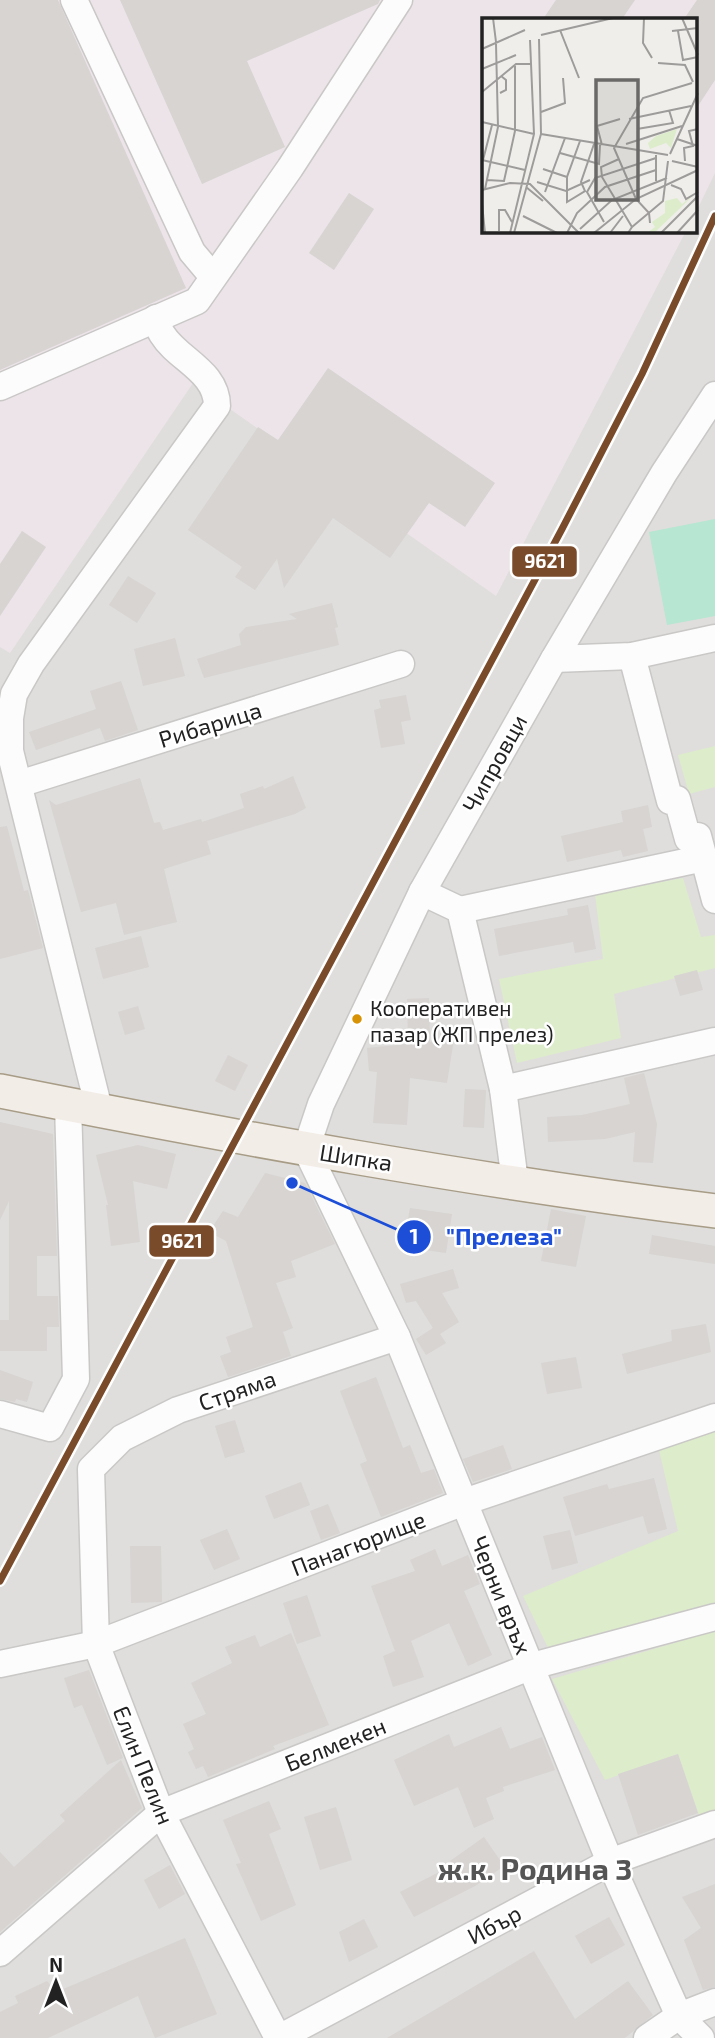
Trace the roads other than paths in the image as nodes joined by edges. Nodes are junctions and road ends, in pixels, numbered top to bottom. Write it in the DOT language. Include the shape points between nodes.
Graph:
graph roads {
  1 [pos="74,0"];
  2 [pos="399,0"];
  3 [pos="213,277"];
  4 [pos="156,318"];
  5 [pos="0,387"];
  6 [pos="715,395"];
  7 [pos="715,638"];
  8 [pos="632,656"];
  9 [pos="554,659"];
  10 [pos="401,664"];
  11 [pos="19,784"];
  12 [pos="706,842"];
  13 [pos="422,892"];
  14 [pos="715,900"];
  15 [pos="460,910"];
  16 [pos="715,1041"];
  17 [pos="503,1089"];
  18 [pos="0,1091"];
  19 [pos="83,1107"];
  20 [pos="306,1149"];
  21 [pos="515,1182"];
  22 [pos="715,1211"];
  23 [pos="397,1337"];
  24 [pos="0,1415"];
  25 [pos="715,1417"];
  26 [pos="91,1469"];
  27 [pos="464,1502"];
  28 [pos="715,1617"];
  29 [pos="96,1644"];
  30 [pos="0,1664"];
  31 [pos="532,1666"];
  32 [pos="161,1813"];
  33 [pos="715,1825"];
  34 [pos="610,1862"];
  35 [pos="0,1953"];
  36 [pos="715,2002"];
  37 [pos="679,2016"];
  38 [pos="279,2038"];
  39 [pos="647,2038"];
  40 [pos="701,2038"];
  1 -- 3 [label="street" via="192,252"];
  2 -- 3 [label="street"];
  3 -- 4 [label="street" via="197,301"];
  4 -- 5 [label="street"];
  4 -- 11 [label="street" via="162,335 210,381 217,406 14,694 10,751"];
  6 -- 9 [label="street, Чипровци"];
  7 -- 8 [label="street"];
  8 -- 9 [label="street"];
  8 -- 12 [label="street" via="670,801 677,799 688,839"];
  9 -- 13 [label="street, Чипровци"];
  10 -- 11 [label="street, Рибарица"];
  11 -- 19 [label="street"];
  12 -- 14 [label="street"];
  12 -- 15 [label="street"];
  13 -- 15 [label="street"];
  13 -- 20 [label="street, Чипровци" via="320,1104"];
  15 -- 17 [label="street"];
  16 -- 17 [label="street"];
  17 -- 21 [label="street"];
  18 -- 19 [label="main road, Шипка"];
  19 -- 20 [label="main road, Шипка"];
  19 -- 24 [label="street" via="76,1380 50,1428"];
  20 -- 21 [label="main road, Шипка"];
  20 -- 23 [label="street, Черни връх"];
  21 -- 22 [label="main road, Шипка"];
  23 -- 26 [label="street, Стряма" via="178,1410 122,1438"];
  23 -- 27 [label="street, Черни връх"];
  25 -- 27 [label="street, Панагюрище"];
  26 -- 29 [label="street, Елин Пелин"];
  27 -- 29 [label="street, Панагюрище"];
  27 -- 31 [label="street, Черни връх"];
  28 -- 31 [label="street, Белмекен"];
  29 -- 30 [label="street, Панагюрище"];
  29 -- 32 [label="street, Елин Пелин"];
  31 -- 32 [label="street, Белмекен"];
  31 -- 34 [label="street, Черни връх"];
  32 -- 35 [label="street, Белмекен"];
  32 -- 38 [label="street, Елин Пелин"];
  33 -- 34 [label="street, Ибър"];
  34 -- 37 [label="street, Черни връх"];
  34 -- 38 [label="street, Ибър"];
  36 -- 37 [label="street"];
  37 -- 39 [label="street"];
  37 -- 40 [label="street, Черни връх"];
}
